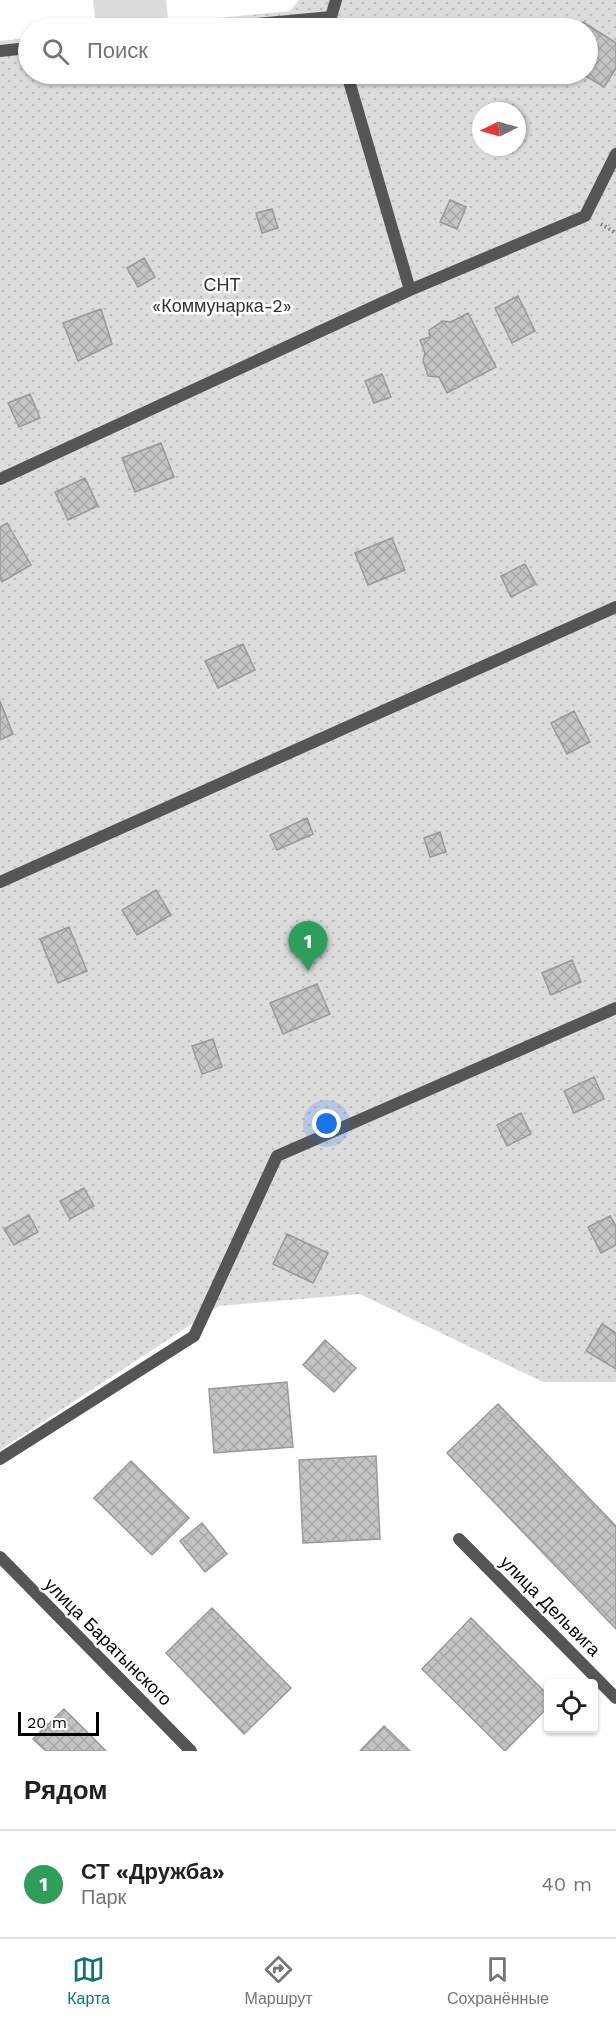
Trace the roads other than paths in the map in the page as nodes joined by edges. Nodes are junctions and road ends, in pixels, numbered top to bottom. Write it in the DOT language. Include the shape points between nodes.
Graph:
graph roads {
  1 [pos="336,0"];
  2 [pos="333,18"];
  3 [pos="18,49"];
  4 [pos="0,51"];
  5 [pos="350,84"];
  6 [pos="616,154"];
  7 [pos="410,290"];
  8 [pos="0,479"];
  9 [pos="616,608"];
  10 [pos="0,882"];
  11 [pos="616,1008"];
  12 [pos="0,1459"];
  13 [pos="459,1539"];
  14 [pos="0,1557"];
  15 [pos="616,1698"];
  16 [pos="191,1751"];
  1 -- 2 [label="street"];
  3 -- 4 [label="street"];
  5 -- 7 [label="street"];
  6 -- 7 [label="street" via="585,216"];
  7 -- 8 [label="street"];
  9 -- 10 [label="street"];
  11 -- 12 [label="street" via="278,1156 194,1336"];
  13 -- 15 [label="street, улица Дельвига"];
  14 -- 16 [label="street, улица Баратынского"];
}
